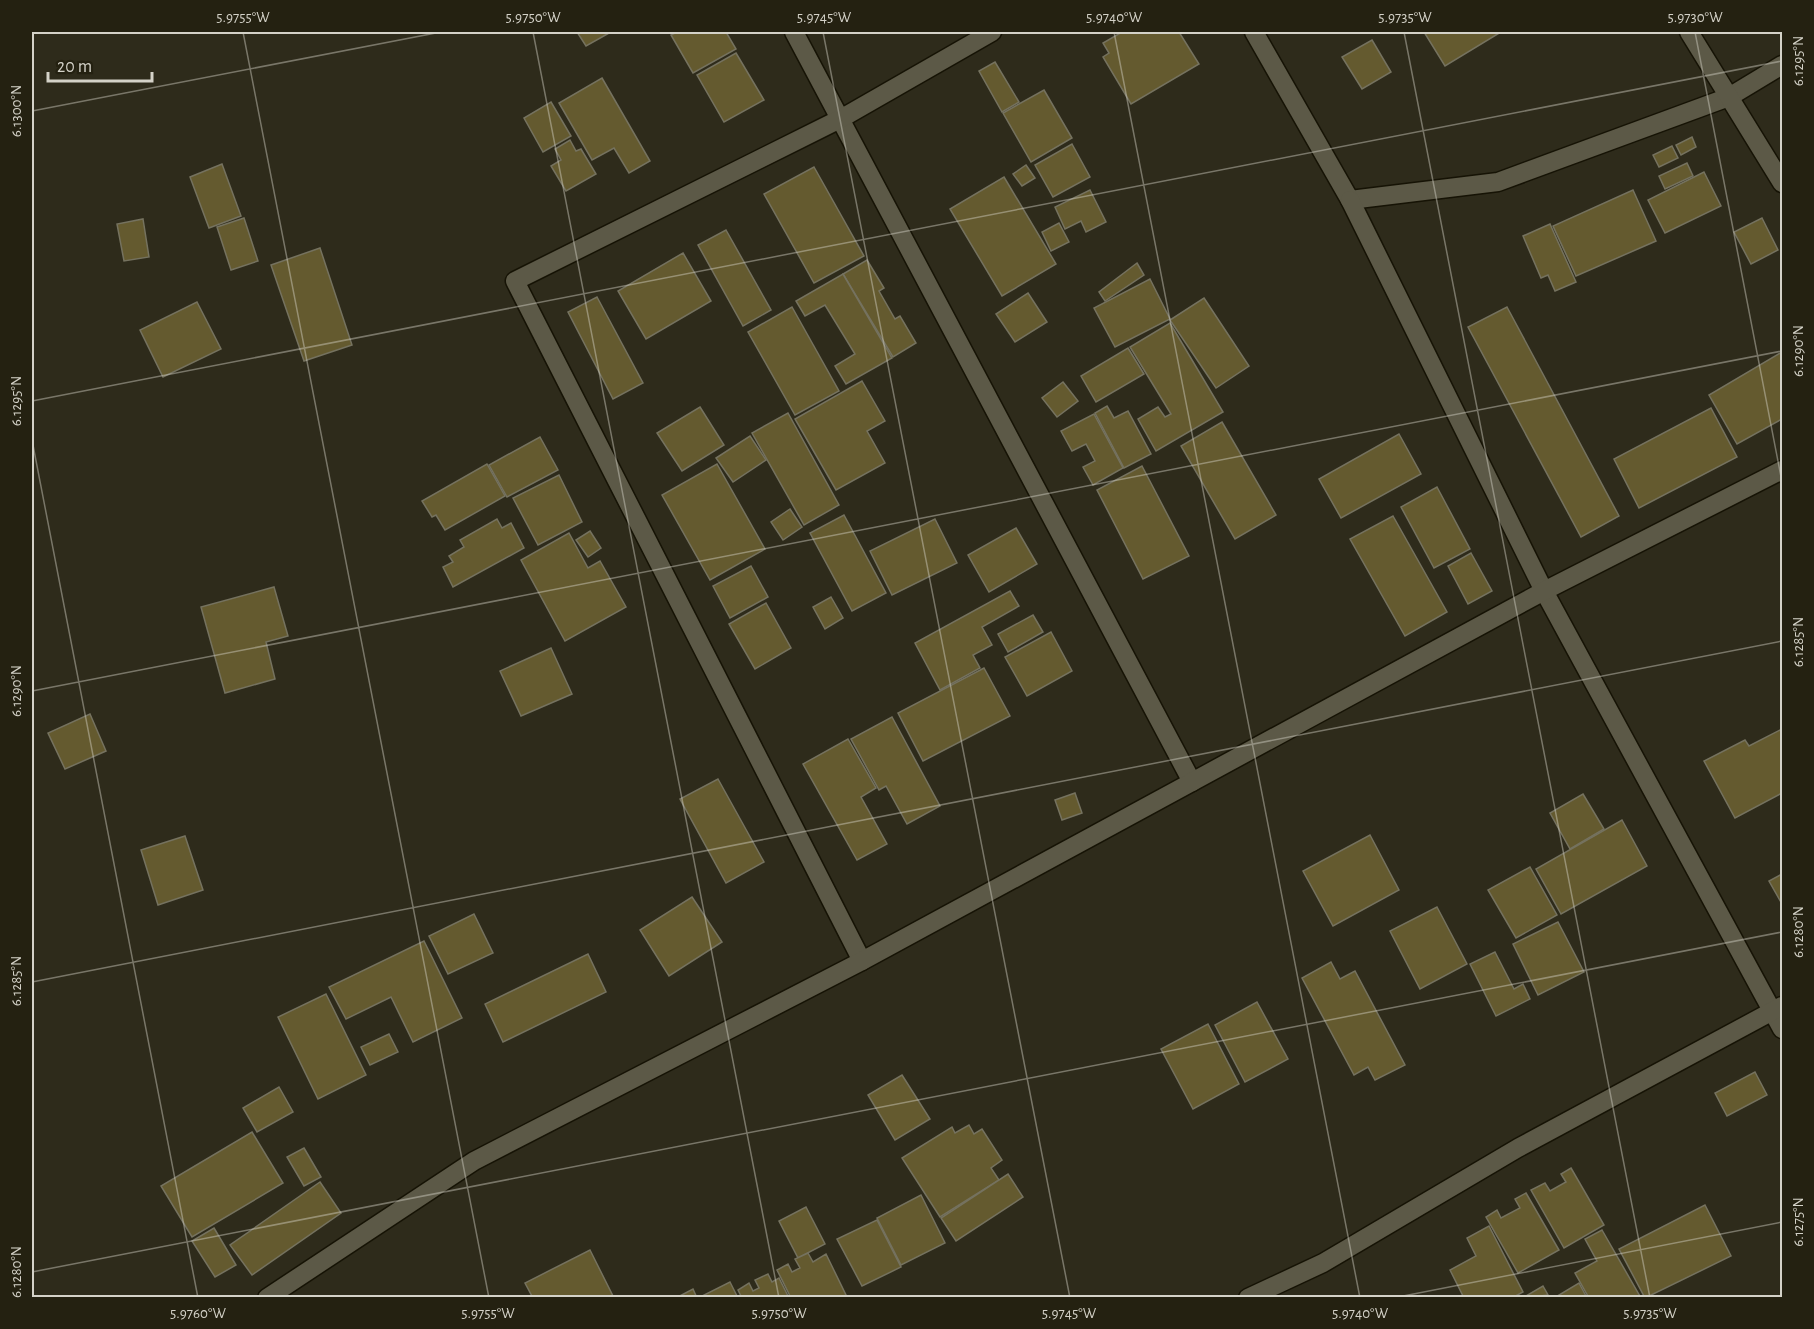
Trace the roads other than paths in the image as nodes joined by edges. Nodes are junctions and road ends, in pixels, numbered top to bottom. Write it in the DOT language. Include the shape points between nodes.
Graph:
graph roads {
  1 [pos="794,32"];
  2 [pos="992,32"];
  3 [pos="1254,32"];
  4 [pos="1689,32"];
  5 [pos="1782,65"];
  6 [pos="1729,97"];
  7 [pos="842,118"];
  8 [pos="1782,183"];
  9 [pos="1350,200"];
  10 [pos="1782,470"];
  11 [pos="1544,591"];
  12 [pos="1192,782"];
  13 [pos="862,961"];
  14 [pos="1778,1008"];
  15 [pos="1782,1029"];
  16 [pos="267,1298"];
  17 [pos="1248,1298"];
  1 -- 7 [label="street"];
  2 -- 7 [label="street"];
  3 -- 9 [label="street"];
  4 -- 6 [label="street"];
  5 -- 6 [label="street"];
  6 -- 8 [label="street"];
  6 -- 9 [label="street" via="1498,182"];
  7 -- 12 [label="street"];
  7 -- 13 [label="street" via="515,280"];
  9 -- 11 [label="street"];
  10 -- 11 [label="street"];
  11 -- 12 [label="street"];
  11 -- 14 [label="street"];
  12 -- 13 [label="street"];
  13 -- 16 [label="street" via="474,1161"];
  14 -- 15 [label="street"];
  14 -- 17 [label="street" via="1518,1148 1323,1263"];
}
